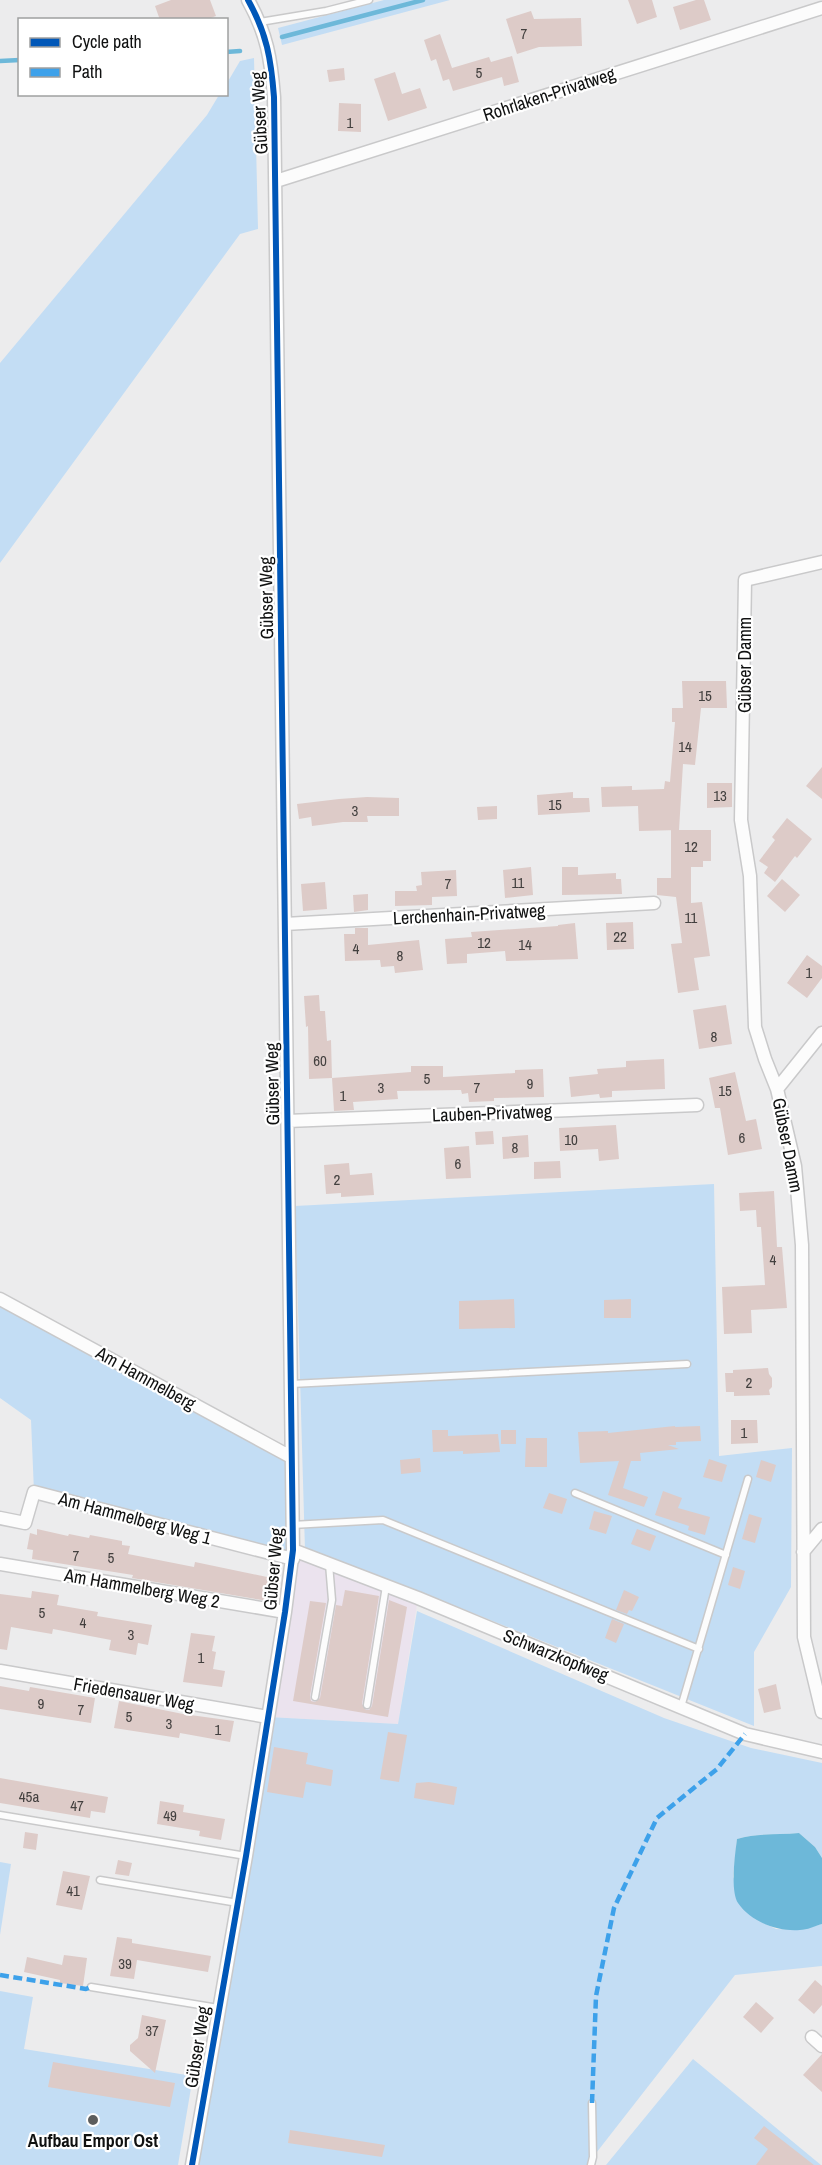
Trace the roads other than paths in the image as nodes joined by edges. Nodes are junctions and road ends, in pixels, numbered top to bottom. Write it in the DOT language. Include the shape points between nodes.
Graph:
graph roads {
  1 [pos="248,0"];
  2 [pos="369,0"];
  3 [pos="822,8"];
  4 [pos="260,22"];
  5 [pos="276,181"];
  6 [pos="822,562"];
  7 [pos="654,903"];
  8 [pos="285,924"];
  9 [pos="822,1033"];
  10 [pos="777,1089"];
  11 [pos="697,1105"];
  12 [pos="287,1121"];
  13 [pos="0,1299"];
  14 [pos="687,1364"];
  15 [pos="290,1384"];
  16 [pos="291,1458"];
  17 [pos="748,1479"];
  18 [pos="575,1493"];
  19 [pos="0,1518"];
  20 [pos="292,1525"];
  21 [pos="822,1529"];
  22 [pos="803,1552"];
  23 [pos="293,1555"];
  24 [pos="726,1555"];
  25 [pos="0,1564"];
  26 [pos="329,1564"];
  27 [pos="386,1586"];
  28 [pos="285,1612"];
  29 [pos="699,1649"];
  30 [pos="0,1671"];
  31 [pos="315,1698"];
  32 [pos="367,1705"];
  33 [pos="681,1707"];
  34 [pos="822,1712"];
  35 [pos="268,1717"];
  36 [pos="822,1752"];
  37 [pos="0,1815"];
  38 [pos="246,1856"];
  39 [pos="100,1880"];
  40 [pos="238,1903"];
  41 [pos="91,1987"];
  42 [pos="218,2008"];
  43 [pos="812,2037"];
  44 [pos="822,2046"];
  45 [pos="592,2103"];
  46 [pos="192,2165"];
  47 [pos="591,2165"];
  1 -- 4 [label="street, Gübser Weg"];
  2 -- 4 [label="lane"];
  3 -- 5 [label="street, Rohrlaken-Privatweg"];
  4 -- 5 [label="street, Gübser Weg" via="271,58"];
  5 -- 8 [label="street, Gübser Weg"];
  6 -- 10 [label="street, Gübser Damm" via="745,580 741,820 750,876 755,1028"];
  7 -- 8 [label="street, Lerchenhain-Privatweg"];
  8 -- 12 [label="street, Gübser Weg"];
  9 -- 10 [label="street"];
  10 -- 22 [label="street, Gübser Damm" via="795,1166 802,1245"];
  11 -- 12 [label="street, Lauben-Privatweg"];
  12 -- 15 [label="street, Gübser Weg"];
  13 -- 16 [label="street, Am Hammelberg"];
  14 -- 15 [label="lane"];
  15 -- 16 [label="street, Gübser Weg"];
  16 -- 20 [label="street, Gübser Weg"];
  17 -- 24 [label="lane"];
  18 -- 24 [label="lane"];
  19 -- 23 [label="street, Am Hammelberg Weg 1" via="25,1523 34,1492"];
  20 -- 23 [label="street, Gübser Weg"];
  20 -- 29 [label="lane" via="383,1520"];
  21 -- 22 [label="street"];
  22 -- 34 [label="street, Gübser Damm" via="804,1638"];
  23 -- 26 [label="street, Schwarzkopfweg"];
  23 -- 28 [label="street, Gübser Weg"];
  24 -- 29 [label="lane"];
  25 -- 28 [label="street, Am Hammelberg Weg 2"];
  26 -- 27 [label="street, Schwarzkopfweg"];
  26 -- 31 [label="lane" via="332,1600"];
  27 -- 32 [label="lane"];
  27 -- 33 [label="street, Schwarzkopfweg"];
  28 -- 35 [label="street, Gübser Weg"];
  29 -- 33 [label="lane"];
  30 -- 35 [label="street, Friedensauer Weg"];
  33 -- 36 [label="street, Schwarzkopfweg" via="754,1737"];
  35 -- 38 [label="street, Gübser Weg"];
  37 -- 38 [label="lane"];
  38 -- 40 [label="street, Gübser Weg"];
  39 -- 40 [label="lane"];
  40 -- 42 [label="street, Gübser Weg"];
  41 -- 42 [label="lane, Gübser Weg"];
  42 -- 46 [label="street, Gübser Weg"];
  43 -- 44 [label="street"];
  45 -- 47 [label="lane"];
}
